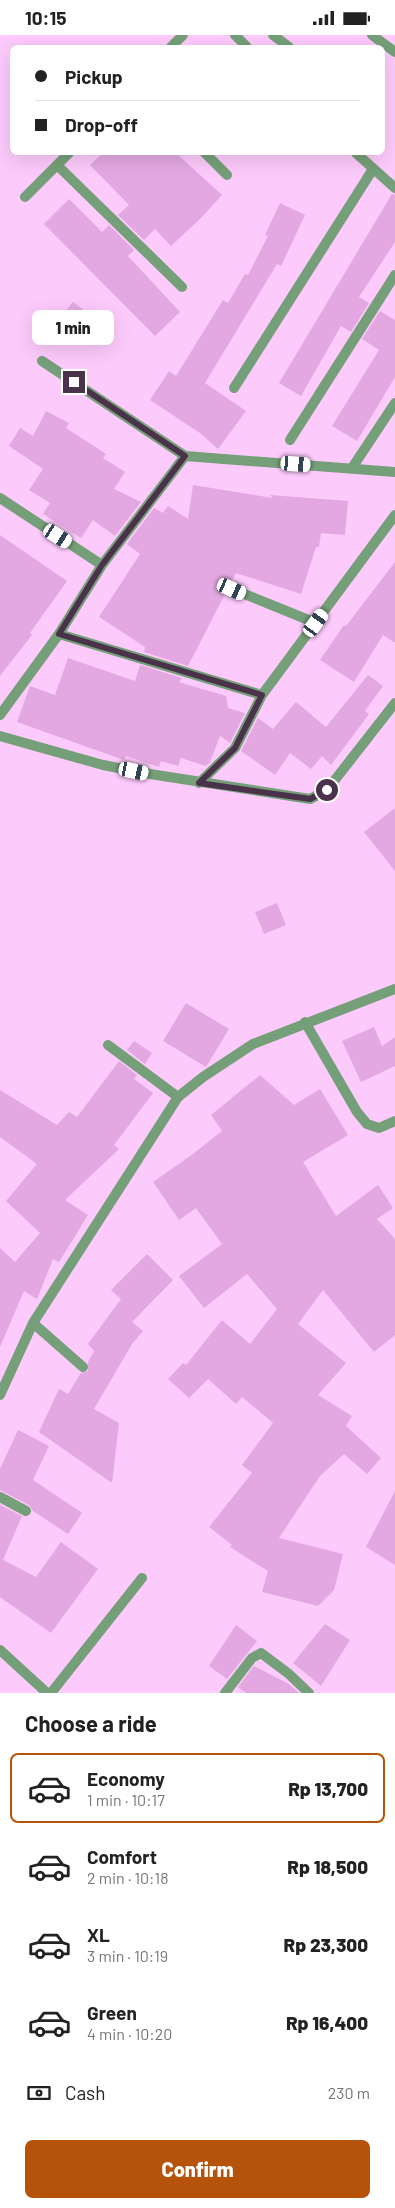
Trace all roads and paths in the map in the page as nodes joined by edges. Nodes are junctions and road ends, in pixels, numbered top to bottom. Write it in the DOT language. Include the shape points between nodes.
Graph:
graph roads {
  1 [pos="183,35"];
  2 [pos="235,35"];
  3 [pos="273,35"];
  4 [pos="372,35"];
  5 [pos="173,45"];
  6 [pos="245,45"];
  7 [pos="286,45"];
  8 [pos="395,52"];
  9 [pos="67,155"];
  10 [pos="208,155"];
  11 [pos="358,155"];
  12 [pos="57,165"];
  13 [pos="373,169"];
  14 [pos="227,175"];
  15 [pos="395,188"];
  16 [pos="25,197"];
  17 [pos="395,275"];
  18 [pos="182,287"];
  19 [pos="42,361"];
  20 [pos="234,388"];
  21 [pos="395,403"];
  22 [pos="290,440"];
  23 [pos="185,456"];
  24 [pos="352,468"];
  25 [pos="395,472"];
  26 [pos="0,498"];
  27 [pos="395,515"];
  28 [pos="102,565"];
  29 [pos="232,589"];
  30 [pos="316,623"];
  31 [pos="59,634"];
  32 [pos="262,695"];
  33 [pos="395,703"];
  34 [pos="0,715"];
  35 [pos="0,736"];
  36 [pos="199,783"];
  37 [pos="395,989"];
  38 [pos="305,1022"];
  39 [pos="108,1045"];
  40 [pos="178,1097"];
  41 [pos="395,1121"];
  42 [pos="33,1323"];
  43 [pos="83,1367"];
  44 [pos="4,1372"];
  45 [pos="0,1395"];
  46 [pos="0,1497"];
  47 [pos="26,1511"];
  48 [pos="142,1578"];
  49 [pos="0,1650"];
  50 [pos="47,1693"];
  51 [pos="51,1693"];
  52 [pos="224,1693"];
  53 [pos="308,1693"];
  1 -- 5 [label="street"];
  2 -- 6 [label="street"];
  3 -- 7 [label="street"];
  4 -- 8 [label="street"];
  9 -- 12 [label="street"];
  10 -- 14 [label="street"];
  11 -- 13 [label="street"];
  12 -- 16 [label="street"];
  12 -- 18 [label="street"];
  13 -- 15 [label="street"];
  13 -- 20 [label="street"];
  17 -- 22 [label="street"];
  19 -- 23 [label="street"];
  21 -- 24 [label="street"];
  23 -- 24 [label="street"];
  23 -- 28 [label="street"];
  24 -- 25 [label="street"];
  26 -- 28 [label="street"];
  27 -- 30 [label="street"];
  28 -- 31 [label="street"];
  29 -- 30 [label="street"];
  30 -- 32 [label="street"];
  31 -- 32 [label="street"];
  31 -- 34 [label="street"];
  32 -- 36 [label="street" via="235,748"];
  33 -- 36 [label="street" via="327,790 315,798"];
  35 -- 36 [label="street" via="103,765"];
  37 -- 38 [label="street"];
  38 -- 40 [label="street" via="253,1044"];
  38 -- 41 [label="street" via="367,1124 379,1128"];
  39 -- 40 [label="street"];
  40 -- 42 [label="street"];
  42 -- 43 [label="street"];
  42 -- 44 [label="street"];
  44 -- 45 [label="street"];
  46 -- 47 [label="street"];
  48 -- 51 [label="street"];
  49 -- 50 [label="street"];
  52 -- 53 [label="street" via="252,1657 261,1653"];
}
